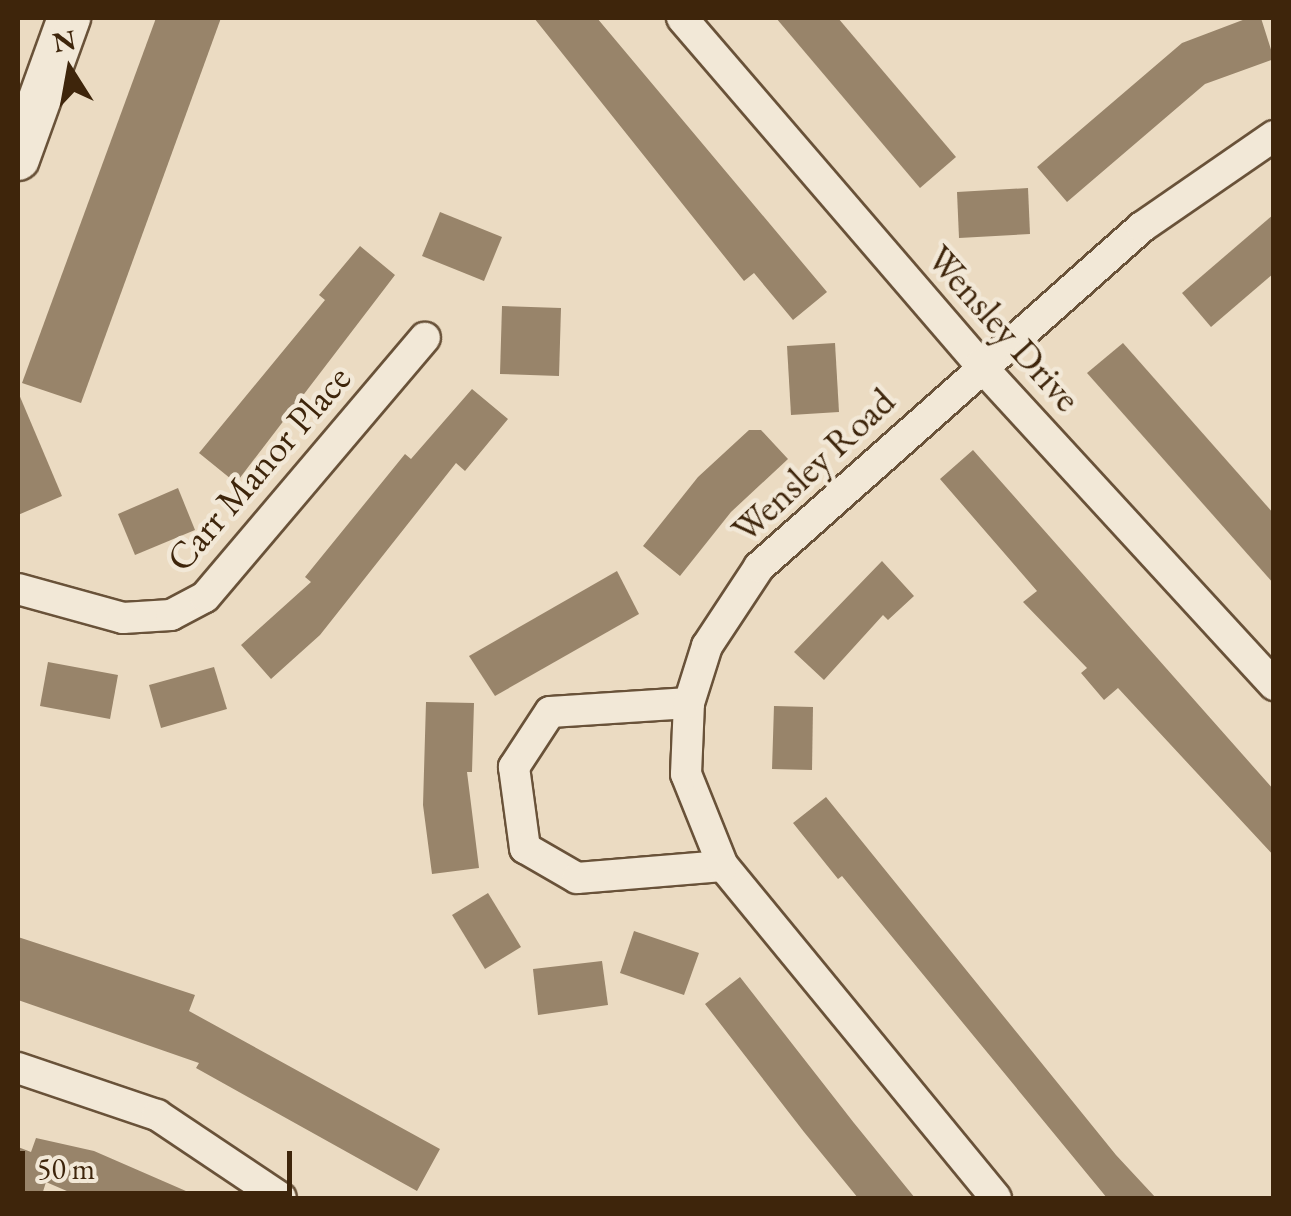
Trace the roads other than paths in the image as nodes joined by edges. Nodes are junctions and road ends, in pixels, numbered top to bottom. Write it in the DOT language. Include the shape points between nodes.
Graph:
graph roads {
  1 [pos="69,18"];
  2 [pos="682,18"];
  3 [pos="1274,136"];
  4 [pos="18,159"];
  5 [pos="425,338"];
  6 [pos="980,365"];
  7 [pos="18,590"];
  8 [pos="1274,685"];
  9 [pos="689,703"];
  10 [pos="723,866"];
  11 [pos="18,1068"];
  12 [pos="281,1198"];
  13 [pos="996,1198"];
  1 -- 4 [label="street"];
  2 -- 6 [label="street, Wensley Drive"];
  3 -- 6 [label="street, Wensley Road" via="1142,227"];
  5 -- 7 [label="street, Carr Manor Place" via="205,597 171,615 123,618"];
  6 -- 8 [label="street, Wensley Drive"];
  6 -- 9 [label="street, Wensley Road" via="759,568 708,646"];
  9 -- 10 [label="street, Wensley Road" via="686,774"];
  9 -- 10 [label="street" via="550,712 514,768 526,848 577,878"];
  10 -- 13 [label="street, Wensley Road"];
  11 -- 12 [label="street" via="157,1116"];
}
